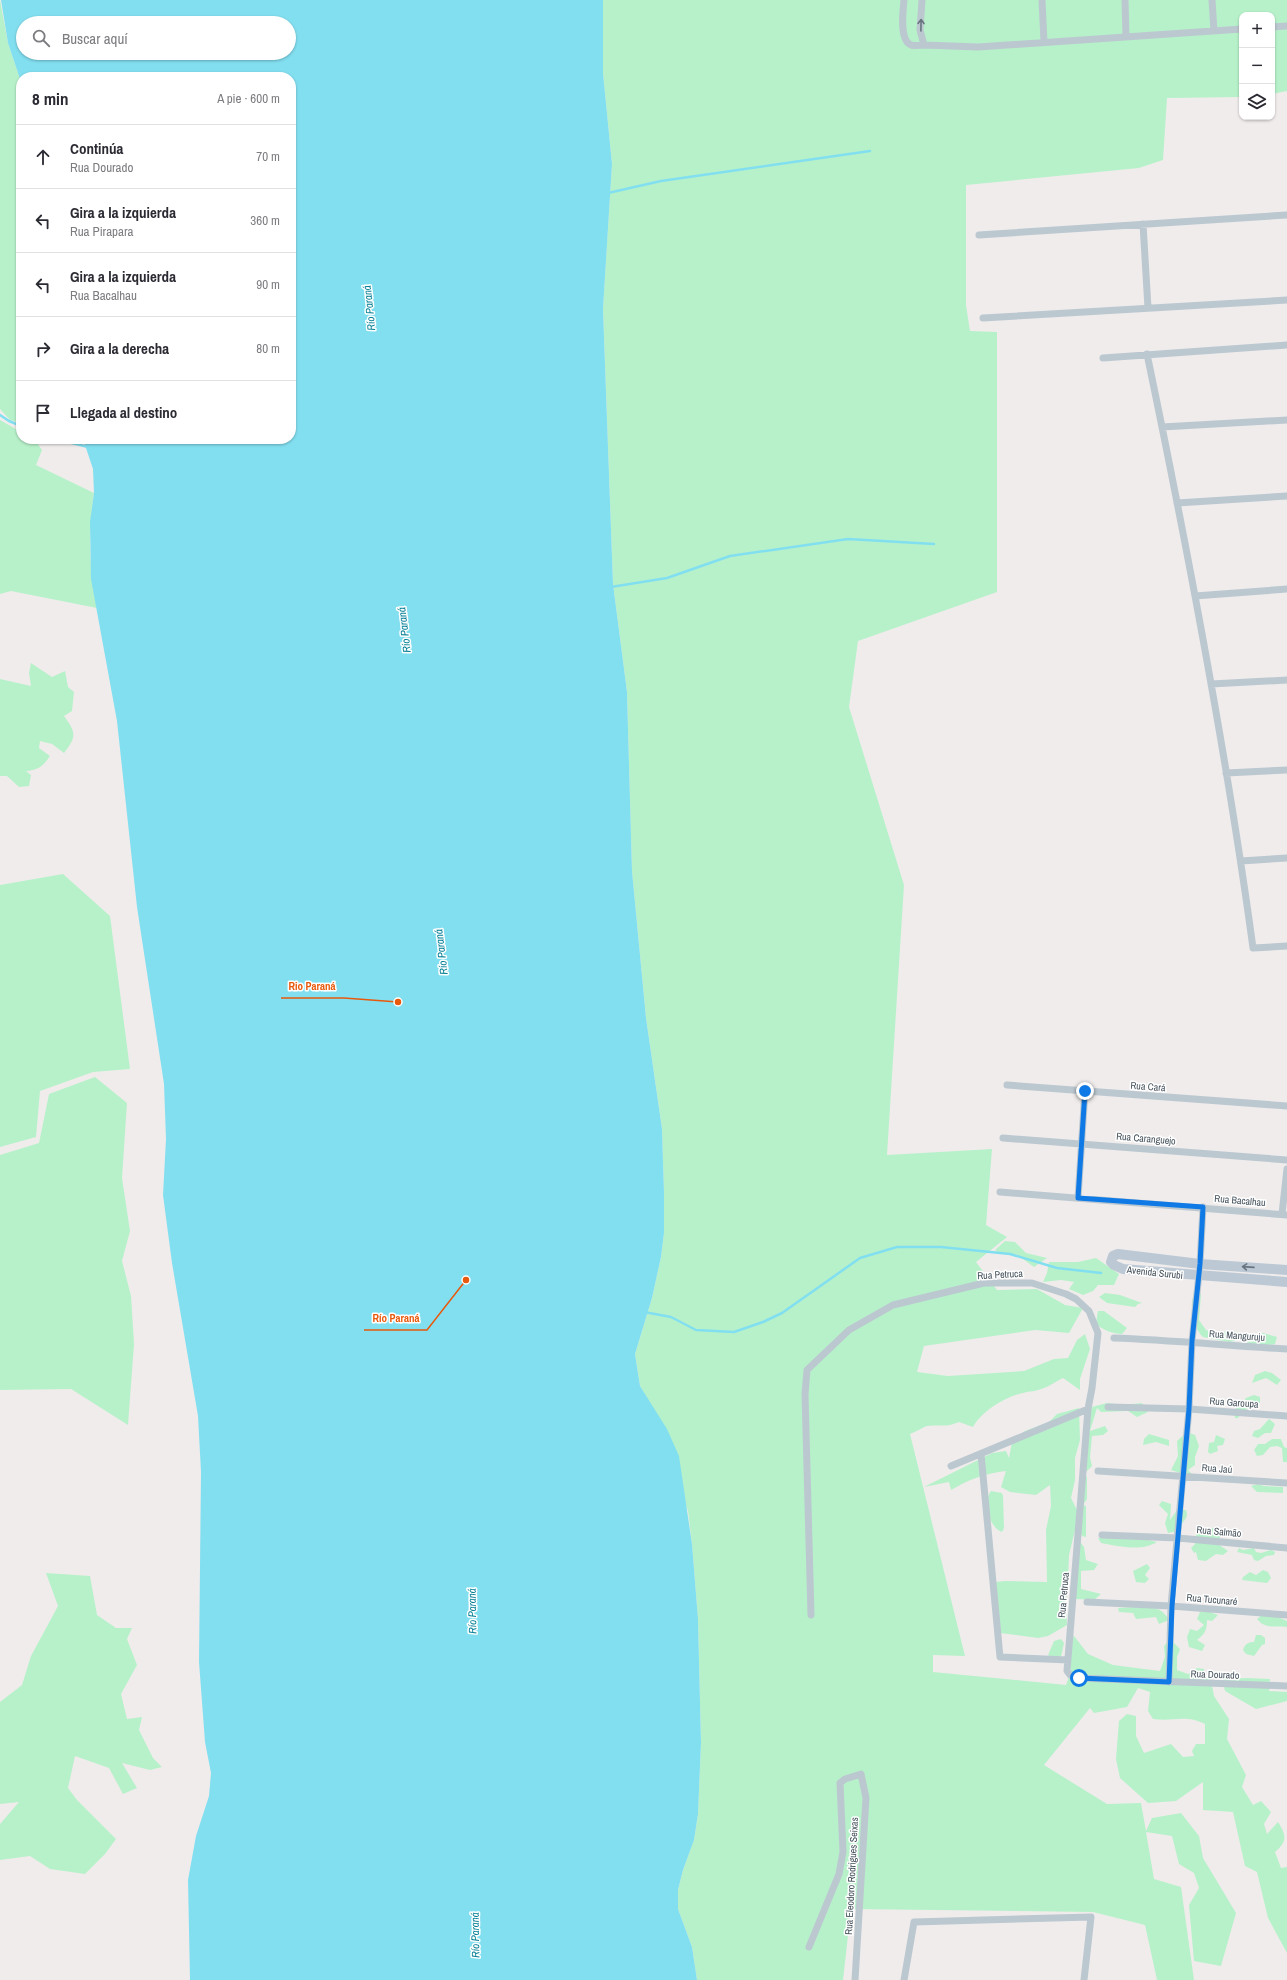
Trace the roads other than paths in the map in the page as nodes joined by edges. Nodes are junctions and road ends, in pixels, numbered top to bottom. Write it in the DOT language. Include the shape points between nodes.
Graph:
graph roads {
  1 [pos="904,0"];
  2 [pos="922,0"];
  3 [pos="1042,0"];
  4 [pos="1125,0"];
  5 [pos="1212,0"];
  6 [pos="1287,26"];
  7 [pos="1275,27"];
  8 [pos="1239,29"];
  9 [pos="1214,31"];
  10 [pos="1126,37"];
  11 [pos="1044,42"];
  12 [pos="924,45"];
  13 [pos="1287,215"];
  14 [pos="1143,224"];
  15 [pos="979,235"];
  16 [pos="1287,300"];
  17 [pos="1148,308"];
  18 [pos="983,318"];
  19 [pos="1287,345"];
  20 [pos="1147,354"];
  21 [pos="1103,358"];
  22 [pos="1287,420"];
  23 [pos="1162,427"];
  24 [pos="1287,496"];
  25 [pos="1177,503"];
  26 [pos="1287,589"];
  27 [pos="1195,596"];
  28 [pos="1287,680"];
  29 [pos="1211,684"];
  30 [pos="1287,770"];
  31 [pos="1226,773"];
  32 [pos="1287,858"];
  33 [pos="1241,861"];
  34 [pos="1287,946"];
  35 [pos="1007,1085"];
  36 [pos="1085,1091"];
  37 [pos="1287,1106"];
  38 [pos="1003,1138"];
  39 [pos="1082,1143"];
  40 [pos="1287,1160"];
  41 [pos="1287,1169"];
  42 [pos="1000,1192"];
  43 [pos="1078,1198"];
  44 [pos="1203,1207"];
  45 [pos="1284,1214"];
  46 [pos="1200,1264"];
  47 [pos="1287,1270"];
  48 [pos="1198,1276"];
  49 [pos="1287,1282"];
  50 [pos="1114,1338"];
  51 [pos="1192,1341"];
  52 [pos="1287,1349"];
  53 [pos="1108,1408"];
  54 [pos="1088,1409"];
  55 [pos="1189,1409"];
  56 [pos="1287,1416"];
  57 [pos="981,1454"];
  58 [pos="950,1466"];
  59 [pos="1098,1470"];
  60 [pos="1182,1476"];
  61 [pos="1287,1483"];
  62 [pos="1102,1535"];
  63 [pos="1178,1538"];
  64 [pos="1287,1548"];
  65 [pos="1087,1602"];
  66 [pos="1172,1606"];
  67 [pos="811,1615"];
  68 [pos="1287,1615"];
  69 [pos="1068,1660"];
  70 [pos="1070,1675"];
  71 [pos="1169,1682"];
  72 [pos="1287,1686"];
  73 [pos="809,1948"];
  74 [pos="855,1980"];
  75 [pos="904,1980"];
  76 [pos="1084,1980"];
  1 -- 12 [label="street" via="903,35 909,44"];
  12 -- 2 [label="street, one-way" via="920,30"];
  3 -- 11 [label="street"];
  4 -- 10 [label="street"];
  5 -- 9 [label="street"];
  6 -- 7 [label="street"];
  8 -- 9 [label="street"];
  9 -- 10 [label="street"];
  10 -- 11 [label="street"];
  11 -- 12 [label="street" via="978,47"];
  13 -- 14 [label="street"];
  14 -- 15 [label="street"];
  14 -- 17 [label="street"];
  16 -- 17 [label="street"];
  17 -- 18 [label="street"];
  19 -- 20 [label="street"];
  20 -- 21 [label="street"];
  20 -- 23 [label="street"];
  22 -- 23 [label="street"];
  23 -- 25 [label="street"];
  24 -- 25 [label="street"];
  25 -- 27 [label="street"];
  26 -- 27 [label="street"];
  27 -- 29 [label="street"];
  28 -- 29 [label="street"];
  29 -- 31 [label="street"];
  30 -- 31 [label="street"];
  31 -- 33 [label="street"];
  32 -- 33 [label="street"];
  33 -- 34 [label="street" via="1253,948"];
  35 -- 36 [label="street, Rua Cará"];
  36 -- 37 [label="street, Rua Cará"];
  36 -- 39 [label="street"];
  38 -- 39 [label="street, Rua Caranguejo"];
  39 -- 40 [label="street, Rua Caranguejo"];
  39 -- 43 [label="street"];
  41 -- 45 [label="street"];
  42 -- 43 [label="street, Rua Bacalhau"];
  43 -- 44 [label="street, Rua Bacalhau"];
  44 -- 45 [label="street, Rua Bacalhau"];
  44 -- 46 [label="street"];
  47 -- 46 [label="street, Avenida Surubi, one-way"];
  46 -- 48 [label="street"];
  46 -- 48 [label="street, Avenida Surubi" via="1118,1254 1112,1256 1111,1262 1122,1269"];
  48 -- 49 [label="street, Avenida Surubi"];
  48 -- 51 [label="street"];
  50 -- 51 [label="street, Rua Manguruju"];
  51 -- 52 [label="street, Rua Manguruju"];
  51 -- 55 [label="street"];
  53 -- 55 [label="street, Rua Garoupa"];
  54 -- 57 [label="street"];
  54 -- 67 [label="street, Rua Petruca" via="1098,1332 1089,1311 1066,1294 1032,1283 984,1283 893,1305 849,1330 807,1370 805,1394"];
  54 -- 69 [label="street, Rua Petruca"];
  55 -- 56 [label="street, Rua Garoupa"];
  55 -- 60 [label="street"];
  57 -- 58 [label="street"];
  57 -- 69 [label="street" via="1000,1657"];
  59 -- 60 [label="street, Rua Jaú"];
  60 -- 61 [label="street, Rua Jaú"];
  60 -- 63 [label="street"];
  62 -- 63 [label="street, Rua Salmão"];
  63 -- 64 [label="street, Rua Salmão"];
  63 -- 66 [label="street"];
  65 -- 66 [label="street, Rua Tucunaré"];
  66 -- 68 [label="street, Rua Tucunaré"];
  66 -- 71 [label="street"];
  69 -- 70 [label="street, Rua Petruca" via="1067,1671"];
  70 -- 71 [label="street, Rua Dourado" via="1079,1678"];
  71 -- 72 [label="street, Rua Dourado"];
  73 -- 74 [label="street, Rua Eleodoro Rodrigues Seixas" via="839,1874 843,1852 840,1783 861,1774 866,1798"];
  75 -- 76 [label="street" via="914,1922 1091,1917"];
}
